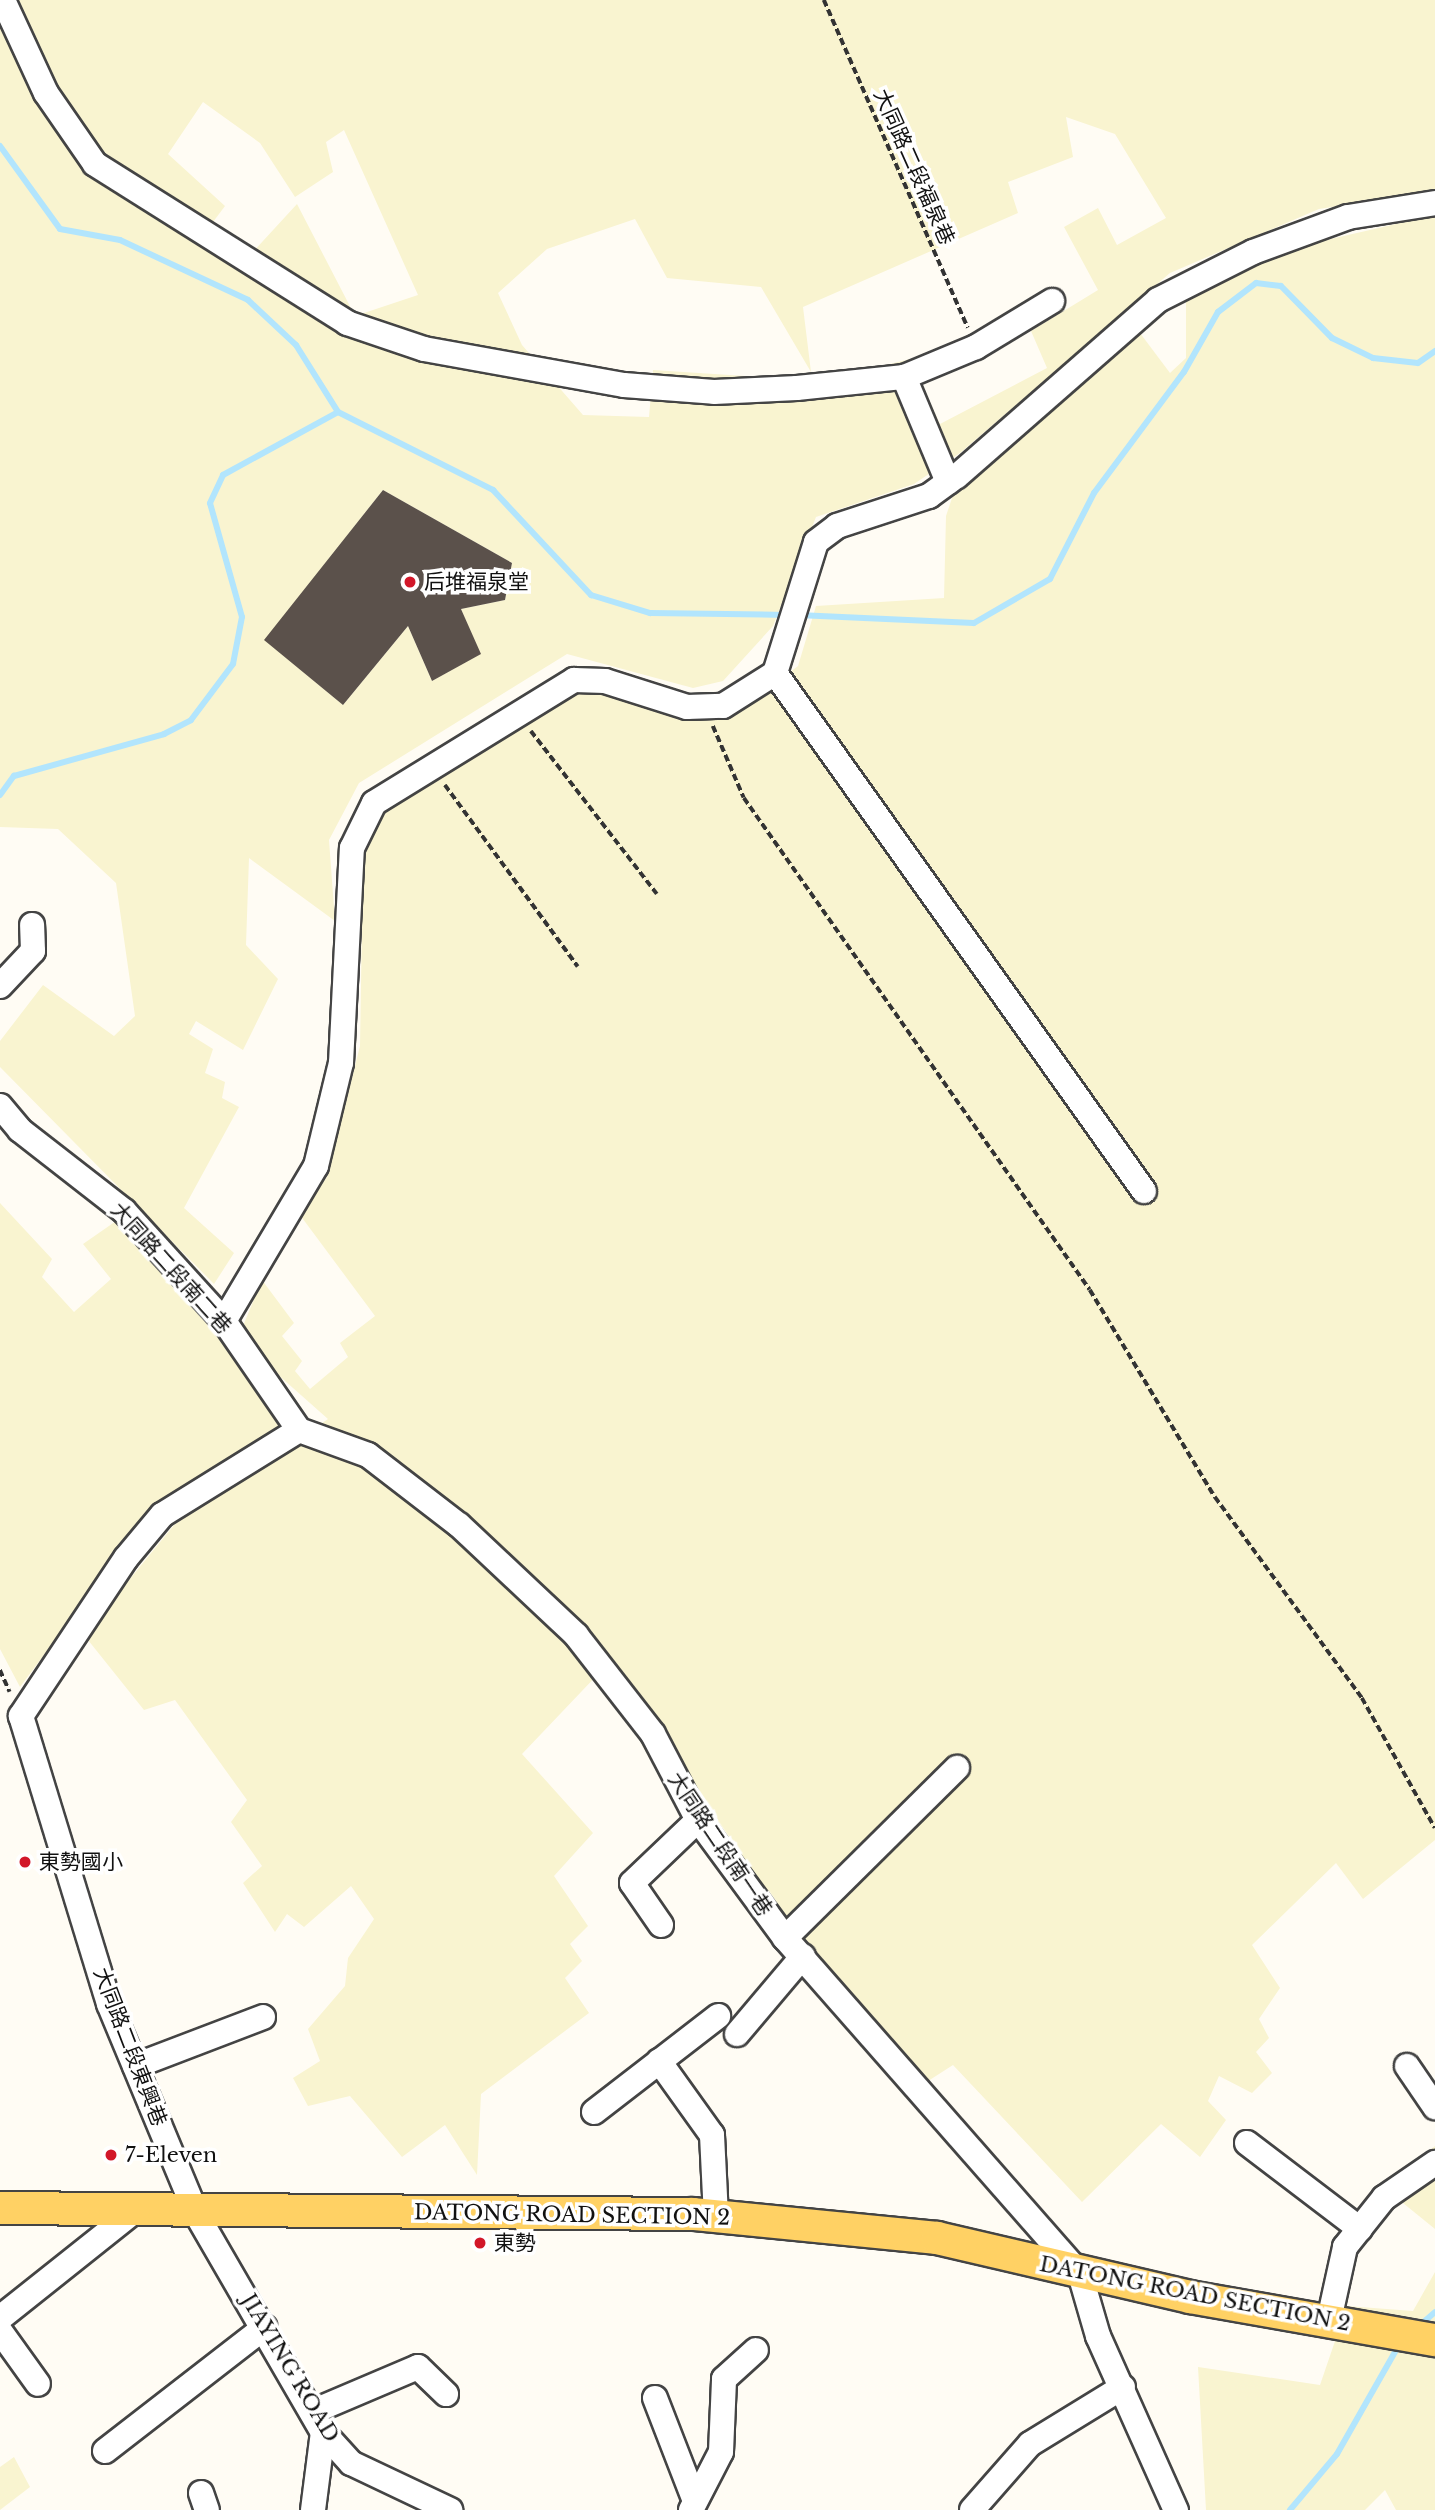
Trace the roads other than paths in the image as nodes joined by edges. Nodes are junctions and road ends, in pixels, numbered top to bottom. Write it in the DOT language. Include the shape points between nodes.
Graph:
graph roads {
  1 [pos="3,0"];
  2 [pos="1435,203"];
  3 [pos="1052,301"];
  4 [pos="904,377"];
  5 [pos="948,482"];
  6 [pos="775,673"];
  7 [pos="32,925"];
  8 [pos="0,986"];
  9 [pos="0,1106"];
  10 [pos="1144,1191"];
  11 [pos="224,1321"];
  12 [pos="299,1430"];
  13 [pos="957,1768"];
  14 [pos="698,1820"];
  15 [pos="661,1925"];
  16 [pos="785,1938"];
  17 [pos="803,1956"];
  18 [pos="718,2016"];
  19 [pos="263,2017"];
  20 [pos="737,2034"];
  21 [pos="659,2061"];
  22 [pos="135,2066"];
  23 [pos="1407,2066"];
  24 [pos="1435,2107"];
  25 [pos="594,2112"];
  26 [pos="1247,2143"];
  27 [pos="1435,2163"];
  28 [pos="0,2208"];
  29 [pos="136,2210"];
  30 [pos="197,2215"];
  31 [pos="716,2216"];
  32 [pos="1360,2229"];
  33 [pos="1080,2274"];
  34 [pos="0,2318"];
  35 [pos="1329,2320"];
  36 [pos="265,2327"];
  37 [pos="0,2331"];
  38 [pos="1417,2337"];
  39 [pos="757,2350"];
  40 [pos="38,2384"];
  41 [pos="1123,2387"];
  42 [pos="446,2394"];
  43 [pos="655,2398"];
  44 [pos="318,2422"];
  45 [pos="105,2451"];
  46 [pos="692,2503"];
  47 [pos="313,2510"];
  48 [pos="450,2510"];
  49 [pos="972,2510"];
  50 [pos="1176,2510"];
  1 -- 4 [label="street" via="46,93 95,164 347,323 424,349 624,385 714,391"];
  2 -- 5 [label="street" via="1348,217 1253,252 1158,300"];
  3 -- 4 [label="street" via="976,347"];
  4 -- 5 [label="street"];
  5 -- 6 [label="street" via="929,496 837,526 816,542"];
  6 -- 10 [label="street"];
  6 -- 11 [label="street" via="723,706 702,707 574,680 374,803 352,848 341,1063 316,1166"];
  7 -- 8 [label="street" via="33,951"];
  9 -- 11 [label="street, 大同路二段南二巷" via="20,1130 124,1211"];
  11 -- 12 [label="street, 大同路二段南二巷"];
  12 -- 14 [label="street, 大同路二段南一巷" via="368,1455 459,1525 540,1599 653,1734"];
  12 -- 22 [label="street, 大同路二段東興巷" via="162,1515 126,1558 21,1716 109,2004"];
  13 -- 16 [label="street"];
  14 -- 15 [label="street" via="632,1882"];
  14 -- 16 [label="street, 大同路二段南一巷"];
  16 -- 17 [label="street, 大同路二段南一巷"];
  17 -- 20 [label="street"];
  17 -- 33 [label="street, 大同路二段南一巷" via="988,2176"];
  18 -- 21 [label="street"];
  19 -- 22 [label="street"];
  21 -- 25 [label="street"];
  21 -- 31 [label="street" via="712,2135"];
  22 -- 30 [label="street, 大同路二段東興巷"];
  23 -- 24 [label="street"];
  26 -- 32 [label="street"];
  27 -- 32 [label="street" via="1384,2198"];
  28 -- 29 [label="main road, DATONG ROAD SECTION 2"];
  29 -- 30 [label="main road, DATONG ROAD SECTION 2"];
  29 -- 34 [label="street"];
  30 -- 31 [label="main road, DATONG ROAD SECTION 2"];
  30 -- 36 [label="street, JIAYING ROAD"];
  31 -- 33 [label="main road, DATONG ROAD SECTION 2" via="937,2238"];
  32 -- 35 [label="street" via="1345,2247"];
  33 -- 35 [label="main road, DATONG ROAD SECTION 2"];
  33 -- 41 [label="street" via="1098,2336"];
  35 -- 38 [label="main road, DATONG ROAD SECTION 2"];
  36 -- 44 [label="street, JIAYING ROAD"];
  36 -- 45 [label="street"];
  37 -- 40 [label="street"];
  39 -- 46 [label="street" via="723,2379 721,2452"];
  41 -- 49 [label="street" via="1030,2444"];
  41 -- 50 [label="street"];
  42 -- 44 [label="street" via="418,2367"];
  43 -- 46 [label="street"];
  44 -- 47 [label="street"];
  44 -- 48 [label="street, JIAYING ROAD" via="351,2463"];
}
